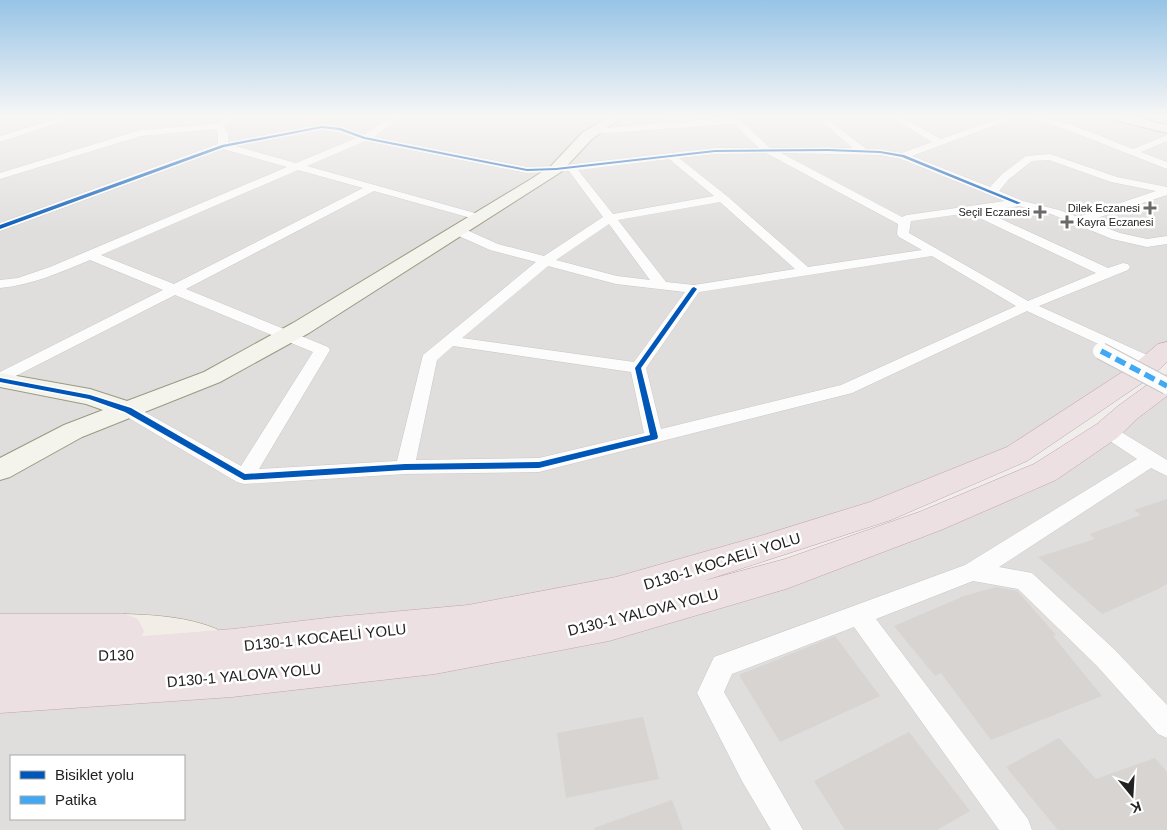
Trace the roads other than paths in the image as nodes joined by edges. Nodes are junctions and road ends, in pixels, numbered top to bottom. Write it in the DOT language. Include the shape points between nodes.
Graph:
graph roads {
  1 [pos="66,156"];
  2 [pos="196,156"];
  3 [pos="256,156"];
  4 [pos="322,156"];
  5 [pos="454,156"];
  6 [pos="572,156"];
  7 [pos="671,156"];
  8 [pos="778,156"];
  9 [pos="903,156"];
  10 [pos="1143,156"];
  11 [pos="1167,166"];
  12 [pos="295,167"];
  13 [pos="563,168"];
  14 [pos="0,176"];
  15 [pos="372,188"];
  16 [pos="1167,190"];
  17 [pos="992,192"];
  18 [pos="723,198"];
  19 [pos="1019,203"];
  20 [pos="968,209"];
  21 [pos="478,216"];
  22 [pos="610,218"];
  23 [pos="1077,221"];
  24 [pos="904,224"];
  25 [pos="0,227"];
  26 [pos="456,230"];
  27 [pos="1167,240"];
  28 [pos="933,252"];
  29 [pos="90,255"];
  30 [pos="544,262"];
  31 [pos="1123,267"];
  32 [pos="808,273"];
  33 [pos="1108,274"];
  34 [pos="0,284"];
  35 [pos="662,286"];
  36 [pos="694,289"];
  37 [pos="175,290"];
  38 [pos="1027,306"];
  39 [pos="287,335"];
  40 [pos="449,341"];
  41 [pos="1101,351"];
  42 [pos="638,368"];
  43 [pos="1163,370"];
  44 [pos="0,379"];
  45 [pos="128,410"];
  46 [pos="1107,431"];
  47 [pos="654,437"];
  48 [pos="1159,464"];
  49 [pos="405,467"];
  50 [pos="0,470"];
  51 [pos="244,477"];
  52 [pos="973,572"];
  53 [pos="859,615"];
  54 [pos="0,631"];
  55 [pos="125,631"];
  56 [pos="232,647"];
  57 [pos="3,685"];
  58 [pos="1167,725"];
  59 [pos="788,830"];
  60 [pos="1017,830"];
  1 -- 14 [label="street"];
  2 -- 25 [label="street"];
  3 -- 12 [label="street"];
  4 -- 12 [label="street"];
  5 -- 13 [label="street" via="527,170"];
  6 -- 13 [label="street"];
  7 -- 13 [label="street"];
  7 -- 18 [label="street"];
  8 -- 24 [label="street"];
  9 -- 17 [label="street"];
  10 -- 11 [label="street"];
  12 -- 15 [label="street"];
  12 -- 29 [label="street"];
  13 -- 21 [label="street"];
  13 -- 22 [label="street"];
  15 -- 21 [label="street"];
  15 -- 37 [label="street"];
  16 -- 17 [label="street" via="1115,180 1050,157 1029,158 1005,176"];
  16 -- 23 [label="street"];
  17 -- 19 [label="street"];
  18 -- 22 [label="street"];
  18 -- 32 [label="street"];
  19 -- 20 [label="street"];
  19 -- 23 [label="street"];
  20 -- 24 [label="street" via="907,218"];
  20 -- 33 [label="street"];
  21 -- 26 [label="street"];
  22 -- 30 [label="street"];
  22 -- 35 [label="street"];
  23 -- 27 [label="street" via="1116,236 1147,243"];
  24 -- 28 [label="street" via="903,234"];
  26 -- 30 [label="street" via="494,247"];
  26 -- 39 [label="street"];
  28 -- 32 [label="street"];
  28 -- 38 [label="street"];
  29 -- 34 [label="street" via="34,278"];
  29 -- 37 [label="street"];
  30 -- 35 [label="street" via="616,280"];
  30 -- 40 [label="street"];
  31 -- 33 [label="street"];
  32 -- 36 [label="street"];
  33 -- 38 [label="street"];
  35 -- 36 [label="street"];
  36 -- 42 [label="street"];
  37 -- 39 [label="street"];
  37 -- 44 [label="street"];
  38 -- 43 [label="street"];
  38 -- 47 [label="street" via="846,389"];
  39 -- 45 [label="street" via="212,377"];
  39 -- 51 [label="street" via="322,350"];
  40 -- 42 [label="street"];
  40 -- 49 [label="street" via="429,358"];
  41 -- 43 [label="street, bridge"];
  42 -- 47 [label="street"];
  43 -- 46 [label="highway, D130-1 YALOVA YOLU" via="1128,412"];
  43 -- 56 [label="highway, D130-1 KOCAELİ YOLU" via="1017,454 880,510 616,593 468,622"];
  44 -- 45 [label="street" via="90,397"];
  45 -- 50 [label="street" via="73,430"];
  45 -- 51 [label="street"];
  46 -- 48 [label="street"];
  46 -- 57 [label="highway, D130-1 YALOVA YOLU" via="1045,472 930,521 786,574 609,624 435,656 232,678"];
  47 -- 49 [label="street" via="539,465"];
  48 -- 52 [label="street"];
  49 -- 51 [label="street"];
  52 -- 53 [label="street"];
  52 -- 58 [label="street" via="1024,580 1106,658"];
  53 -- 59 [label="street" via="723,665 710,693"];
  53 -- 60 [label="street"];
  54 -- 55 [label="highway"];
  55 -- 56 [label="main road" via="156,632"];
  56 -- 57 [label="highway, D130" via="33,659"];
}
